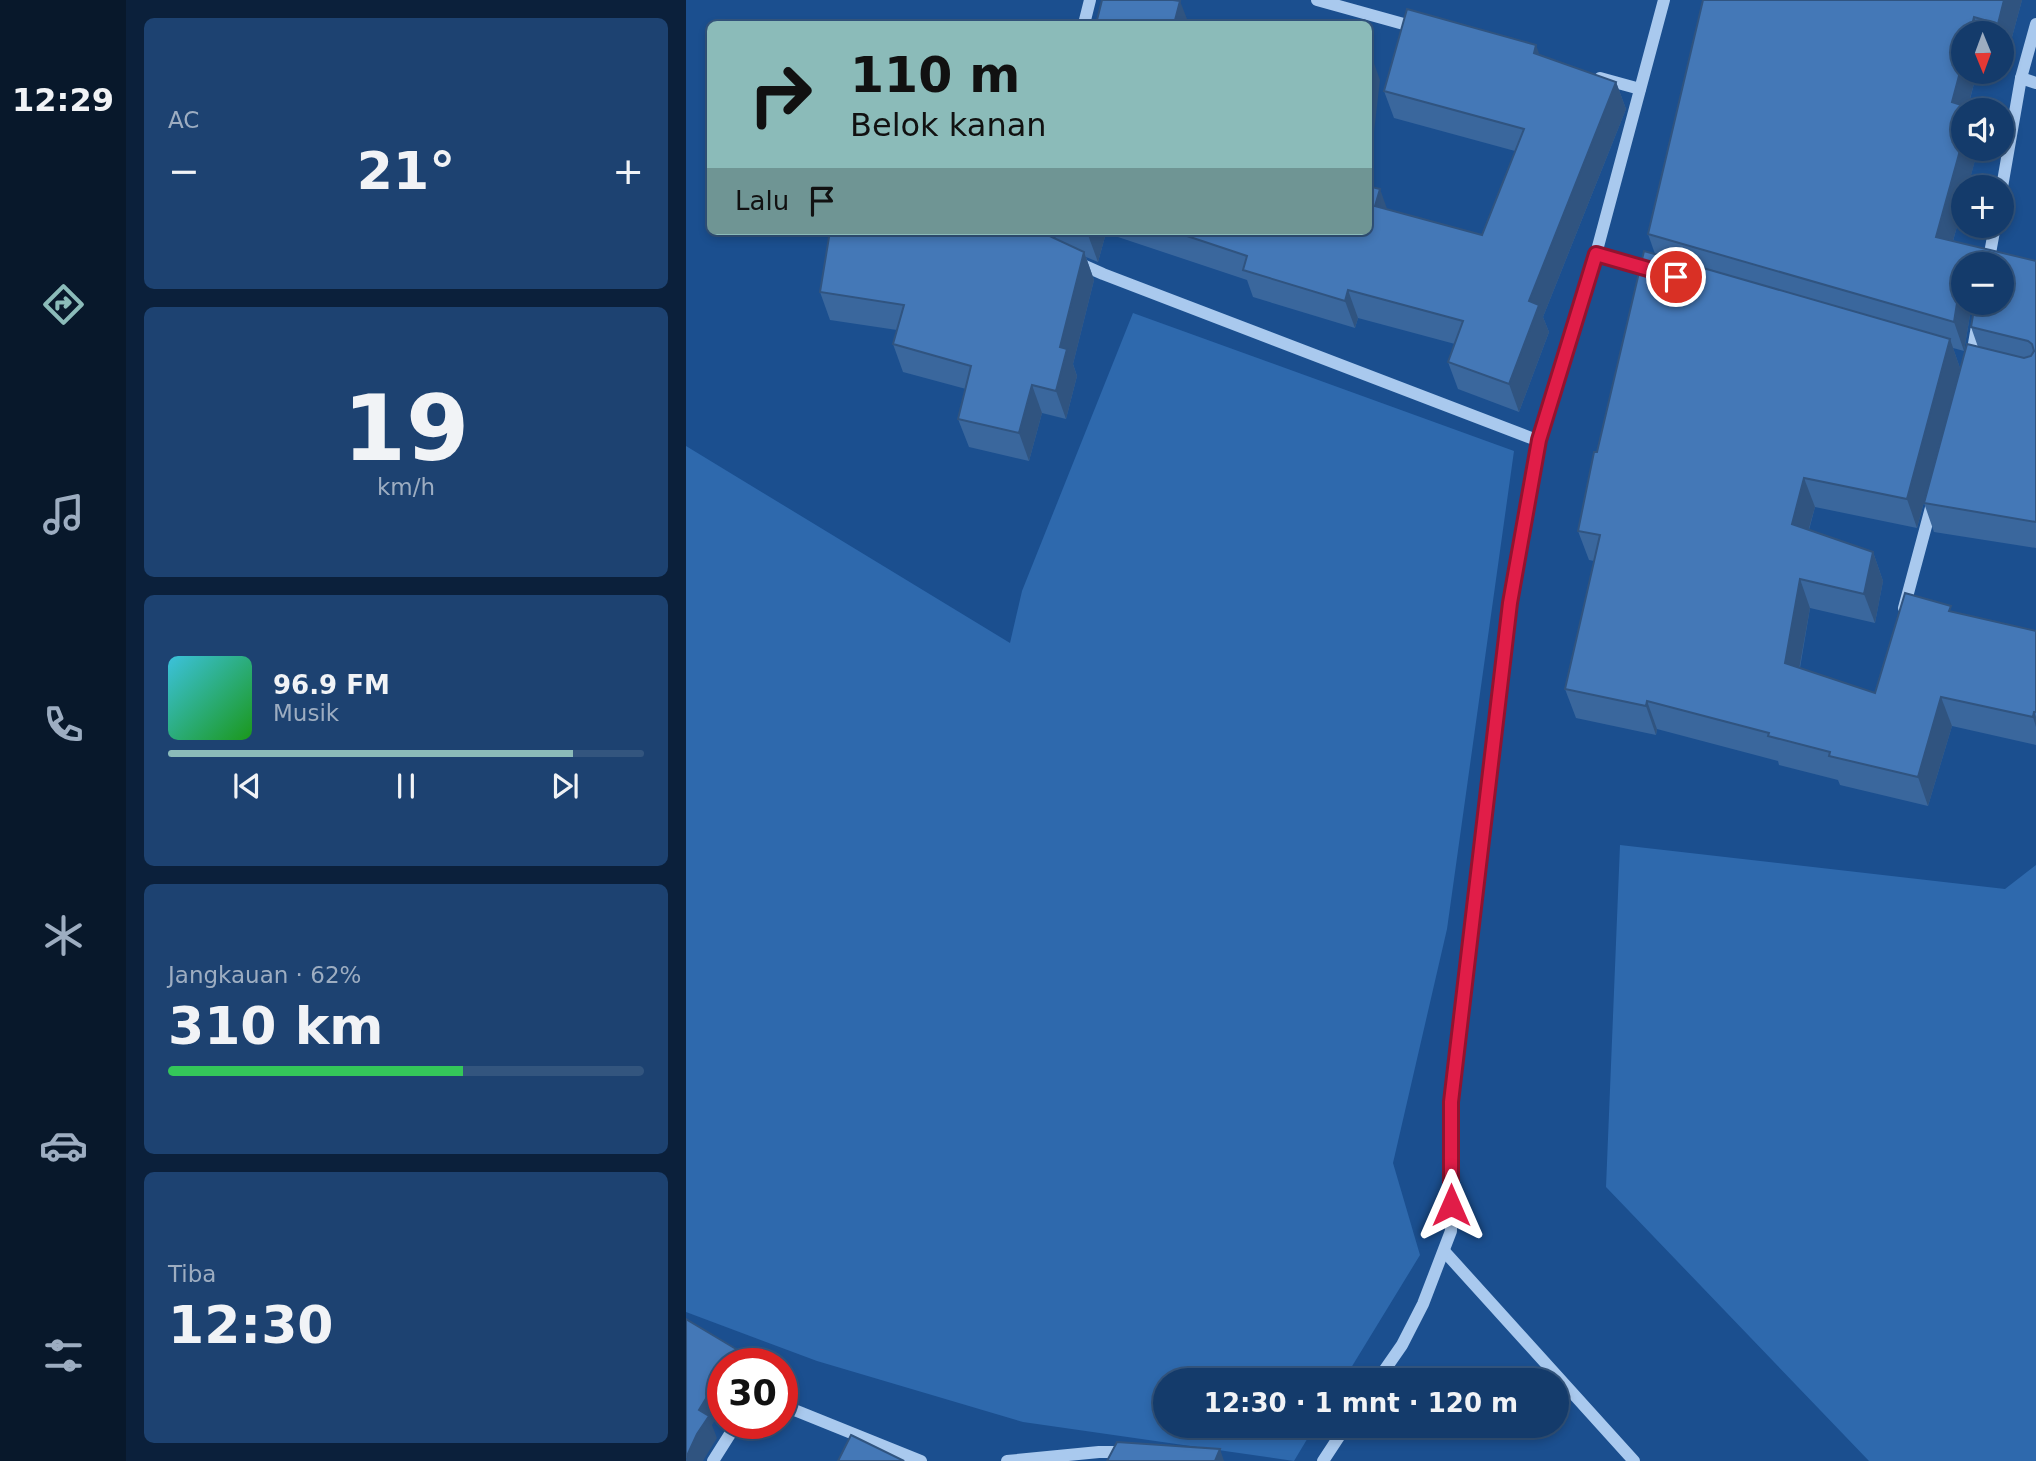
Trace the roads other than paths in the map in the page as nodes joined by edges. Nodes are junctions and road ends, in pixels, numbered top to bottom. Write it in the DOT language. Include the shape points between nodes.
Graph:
graph roads {
  1 [pos="1090,0"];
  2 [pos="1317,0"];
  3 [pos="1664,0"];
  4 [pos="1085,21"];
  5 [pos="2036,24"];
  6 [pos="1424,30"];
  7 [pos="1586,75"];
  8 [pos="2021,78"];
  9 [pos="2036,83"];
  10 [pos="1640,89"];
  11 [pos="2004,175"];
  12 [pos="1596,254"];
  13 [pos="1062,256"];
  14 [pos="1663,273"];
  15 [pos="1980,315"];
  16 [pos="1957,358"];
  17 [pos="1539,440"];
  18 [pos="1936,491"];
  19 [pos="1901,621"];
  20 [pos="1444,1251"];
  21 [pos="1386,1368"];
  22 [pos="798,1411"];
  23 [pos="1338,1438"];
  24 [pos="727,1439"];
  25 [pos="1142,1453"];
  26 [pos="713,1461"];
  27 [pos="921,1461"];
  28 [pos="1007,1461"];
  29 [pos="1322,1461"];
  30 [pos="1634,1461"];
  1 -- 4 [label="street"];
  2 -- 6 [label="street"];
  3 -- 10 [label="street"];
  5 -- 8 [label="street"];
  7 -- 10 [label="street"];
  8 -- 9 [label="street"];
  8 -- 11 [label="street"];
  10 -- 12 [label="street"];
  12 -- 14 [label="street"];
  12 -- 17 [label="street"];
  13 -- 17 [label="street"];
  15 -- 16 [label="street" via="1974,367"];
  17 -- 20 [label="street" via="1510,603 1451,1102 1451,1231"];
  18 -- 19 [label="street"];
  20 -- 21 [label="street" via="1423,1304"];
  20 -- 30 [label="street"];
  22 -- 27 [label="street"];
  23 -- 29 [label="street"];
  24 -- 26 [label="street"];
  25 -- 28 [label="street" via="1099,1452"];
}
